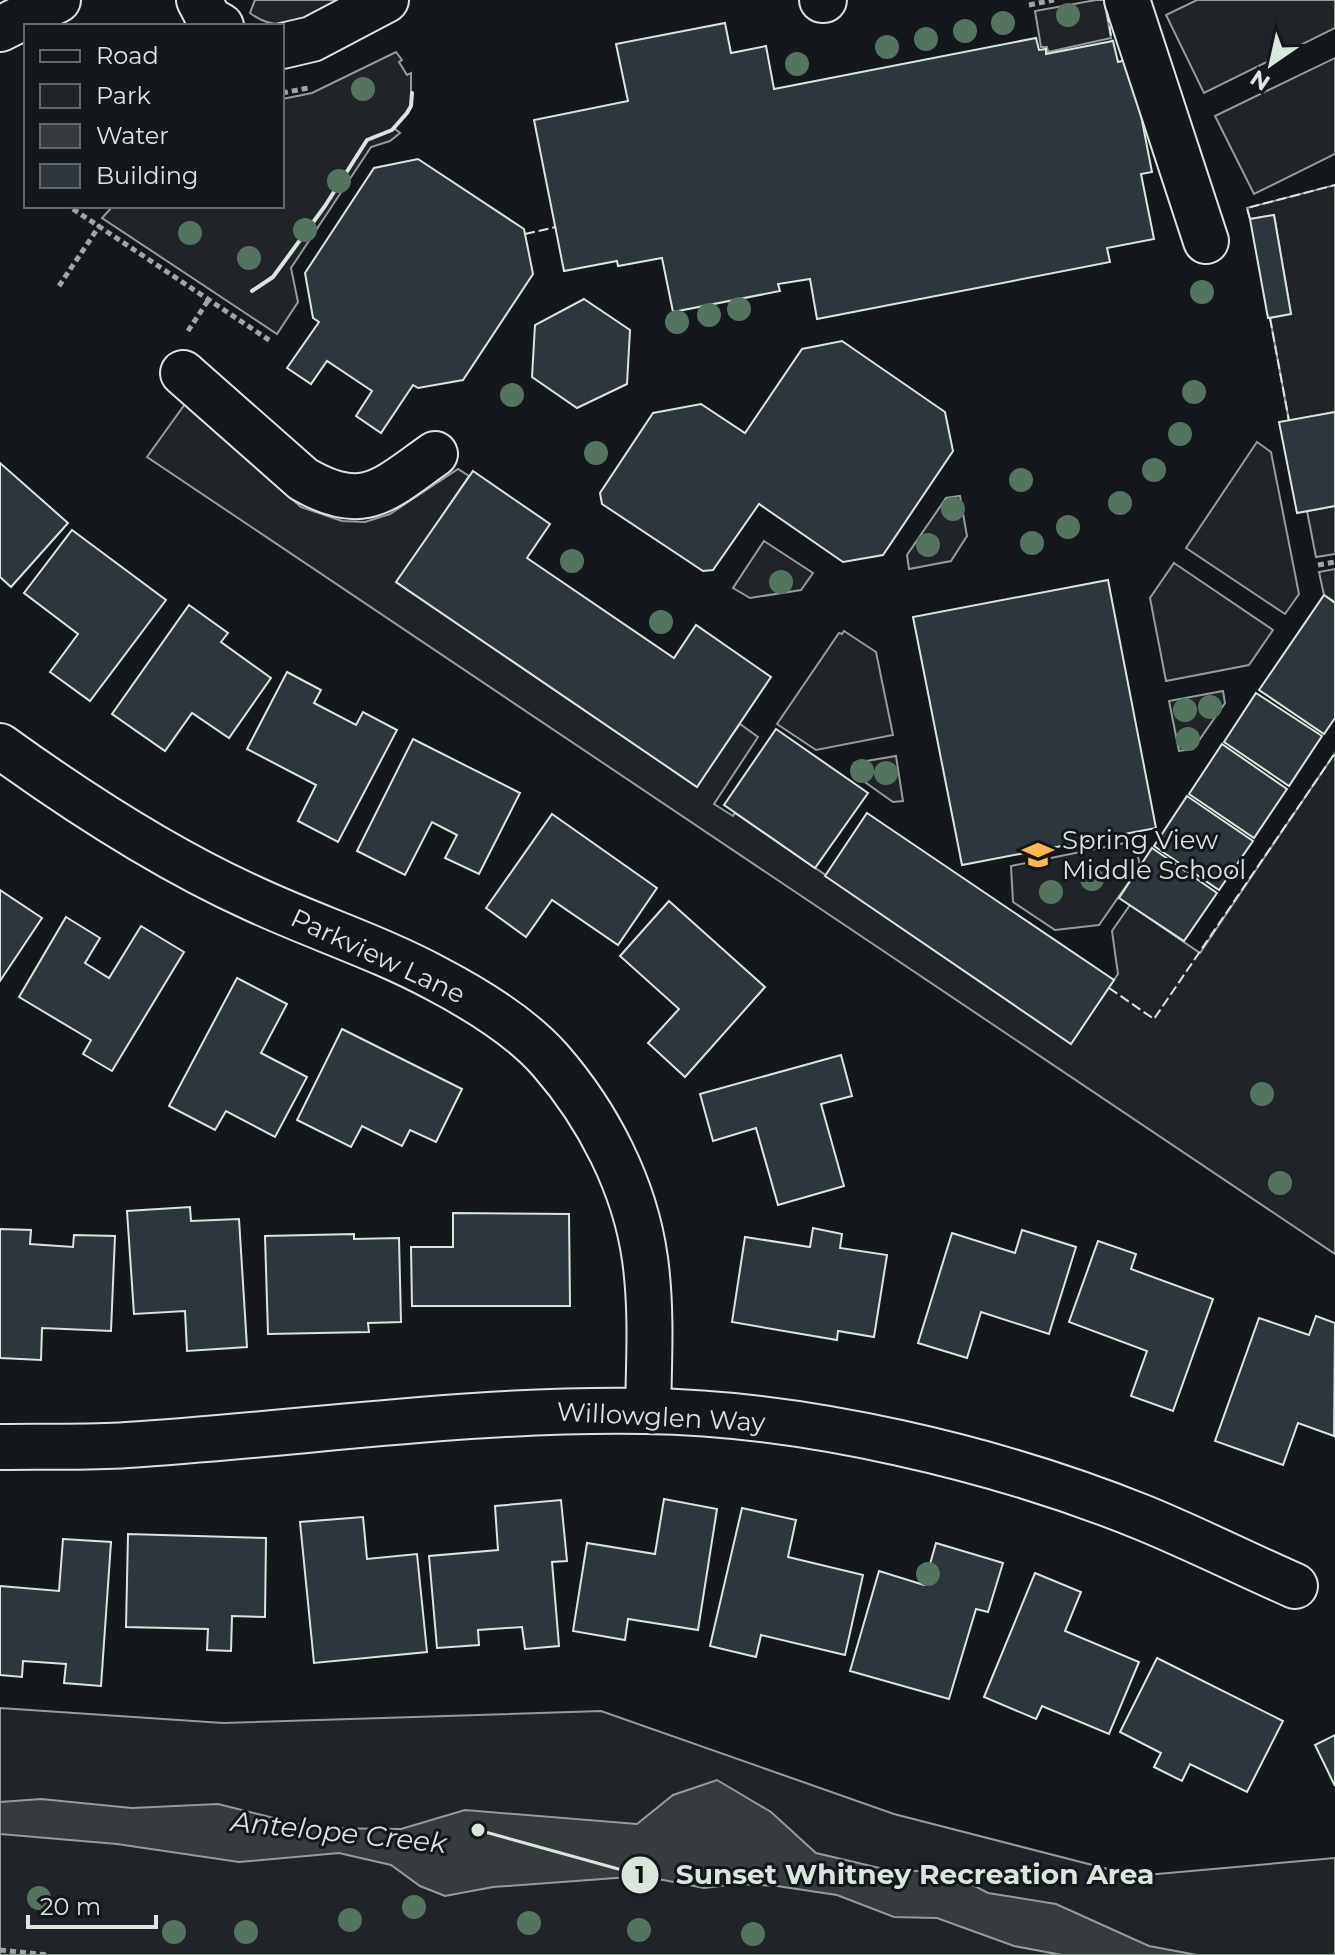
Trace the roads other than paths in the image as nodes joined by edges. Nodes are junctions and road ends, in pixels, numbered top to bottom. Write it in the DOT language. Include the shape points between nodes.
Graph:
graph roads {
  1 [pos="58,0"];
  2 [pos="199,0"];
  3 [pos="386,0"];
  4 [pos="1127,0"];
  5 [pos="218,24"];
  6 [pos="0,29"];
  7 [pos="284,46"];
  8 [pos="1206,241"];
  9 [pos="183,373"];
  10 [pos="435,454"];
  11 [pos="0,746"];
  12 [pos="648,1411"];
  13 [pos="0,1447"];
  14 [pos="1295,1586"];
  1 -- 6 [label="street"];
  2 -- 5 [label="street"];
  3 -- 7 [label="street" via="312,39"];
  4 -- 8 [label="street"];
  9 -- 10 [label="street" via="303,479 325,491 370,496"];
  11 -- 12 [label="street, Parkview Lane" via="197,870 435,978 496,1013 548,1058 594,1119 630,1195 645,1259"];
  12 -- 13 [label="street, Willowglen Way" via="483,1413 124,1445"];
  12 -- 14 [label="street, Willowglen Way" via="773,1421 962,1459 1143,1518"];
}
